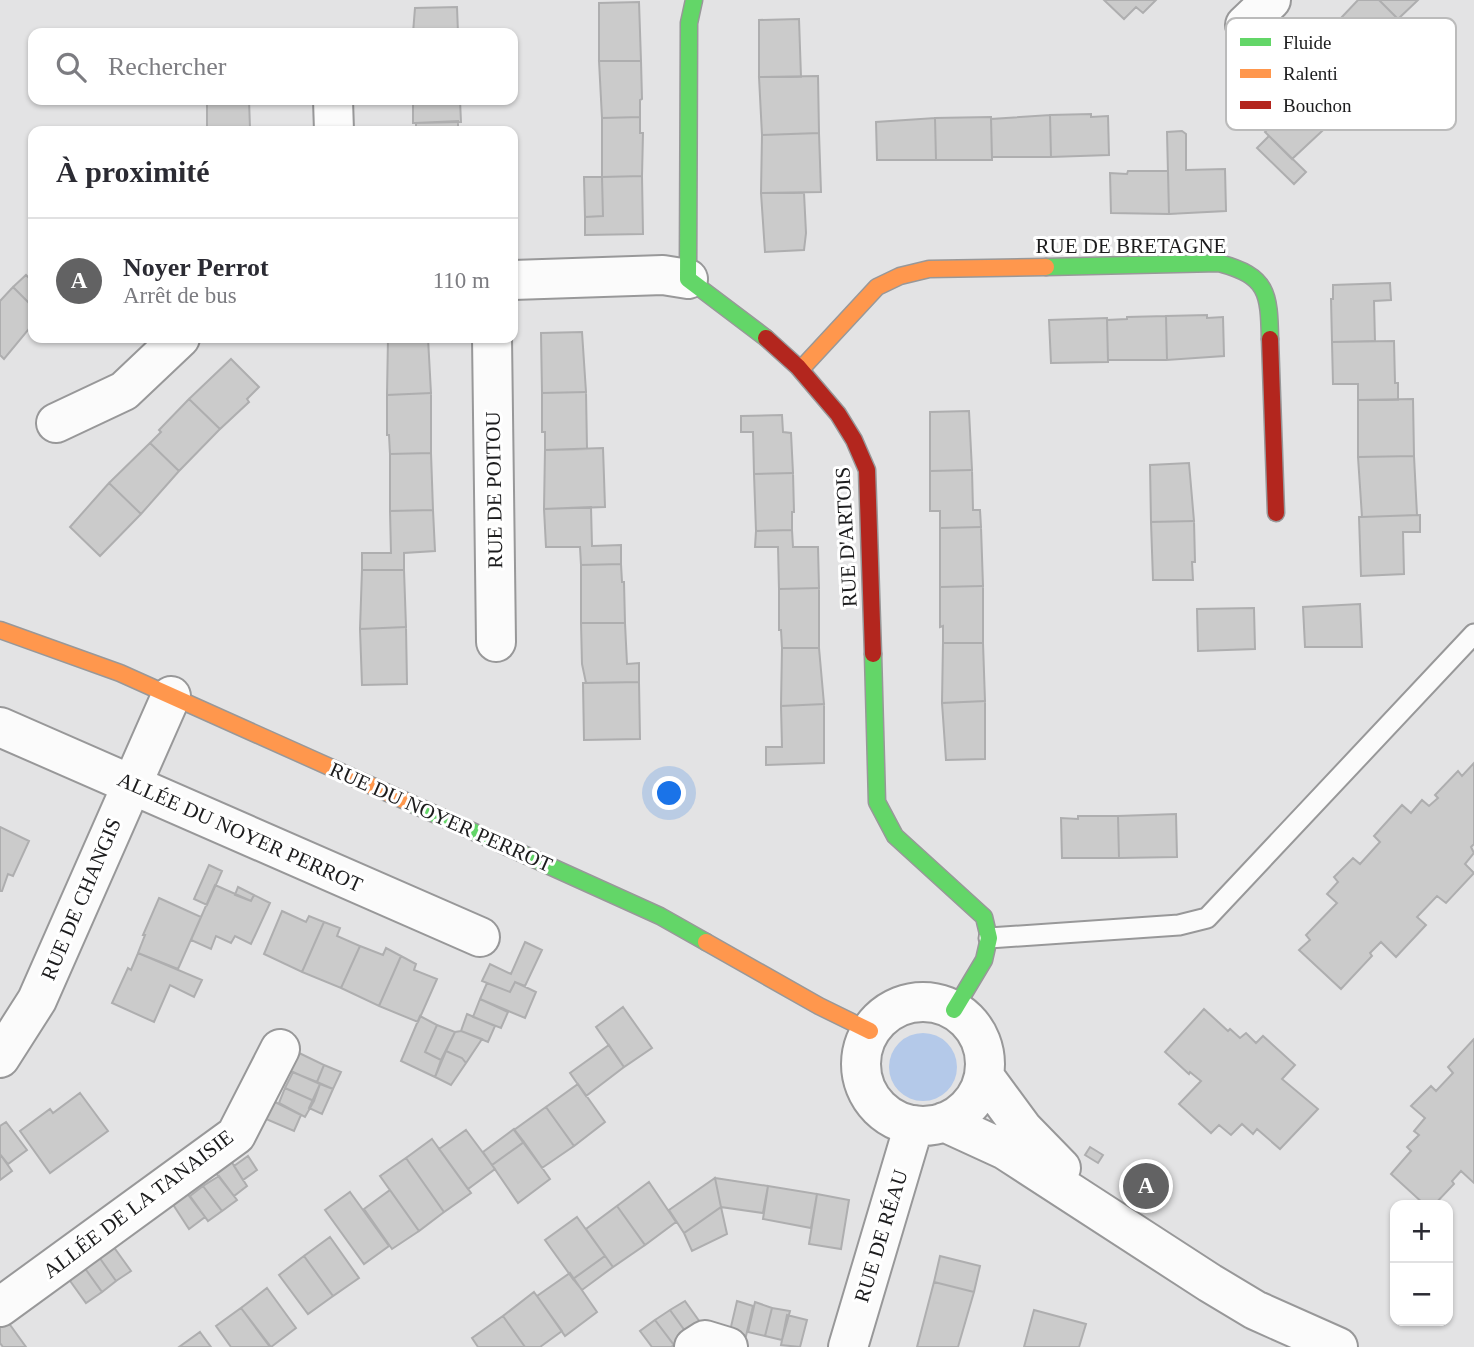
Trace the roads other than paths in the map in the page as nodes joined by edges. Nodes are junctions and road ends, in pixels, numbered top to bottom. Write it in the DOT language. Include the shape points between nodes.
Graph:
graph roads {
  1 [pos="694,0"];
  2 [pos="333,105"];
  3 [pos="334,126"];
  4 [pos="518,279"];
  5 [pos="688,279"];
  6 [pos="175,343"];
  7 [pos="492,343"];
  8 [pos="802,368"];
  9 [pos="56,423"];
  10 [pos="1276,513"];
  11 [pos="0,630"];
  12 [pos="1474,634"];
  13 [pos="496,642"];
  14 [pos="171,696"];
  15 [pos="0,727"];
  16 [pos="131,784"];
  17 [pos="480,937"];
  18 [pos="989,938"];
  19 [pos="954,1010"];
  20 [pos="870,1031"];
  21 [pos="280,1049"];
  22 [pos="0,1058"];
  23 [pos="984,1076"];
  24 [pos="929,1124"];
  25 [pos="1106,1215"];
  26 [pos="0,1307"];
  27 [pos="694,1347"];
  28 [pos="728,1347"];
  29 [pos="848,1347"];
  30 [pos="1338,1347"];
  1 -- 5 [label="street" via="689,23"];
  2 -- 3 [label="street"];
  4 -- 5 [label="street" via="663,275"];
  5 -- 8 [label="street, RUE D'ARTOIS"];
  6 -- 9 [label="street" via="124,391"];
  7 -- 13 [label="street, RUE DE POITOU"];
  8 -- 10 [label="street, RUE DE BRETAGNE" via="877,287 900,275 929,269 1219,263 1238,268 1253,275 1269,301"];
  8 -- 18 [label="street, RUE D'ARTOIS" via="842,419 867,470 877,802 895,836 984,917"];
  11 -- 14 [label="street, RUE DU NOYER PERROT"];
  12 -- 18 [label="lane" via="1207,918 1179,925"];
  14 -- 16 [label="street, RUE DE CHANGIS"];
  14 -- 20 [label="street, RUE DU NOYER PERROT" via="660,916"];
  15 -- 16 [label="street, ALLÉE DU NOYER PERROT"];
  16 -- 17 [label="street, ALLÉE DU NOYER PERROT"];
  16 -- 22 [label="street, RUE DE CHANGIS" via="37,1000"];
  18 -- 19 [label="street" via="984,960"];
  19 -- 20 [label="street" via="936,1003 898,1006"];
  19 -- 23 [label="street" via="979,1038"];
  20 -- 24 [label="street" via="861,1060 866,1090 894,1119"];
  21 -- 26 [label="street, ALLÉE DE LA TANAISIE" via="236,1135"];
  23 -- 24 [label="street" via="969,1105"];
  23 -- 25 [label="street" via="1023,1129"];
  24 -- 25 [label="street" via="1005,1150"];
  24 -- 29 [label="street, RUE DE RÉAU"];
  25 -- 30 [label="street" via="1255,1310"];
  27 -- 28 [label="street" via="705,1340"];
}
